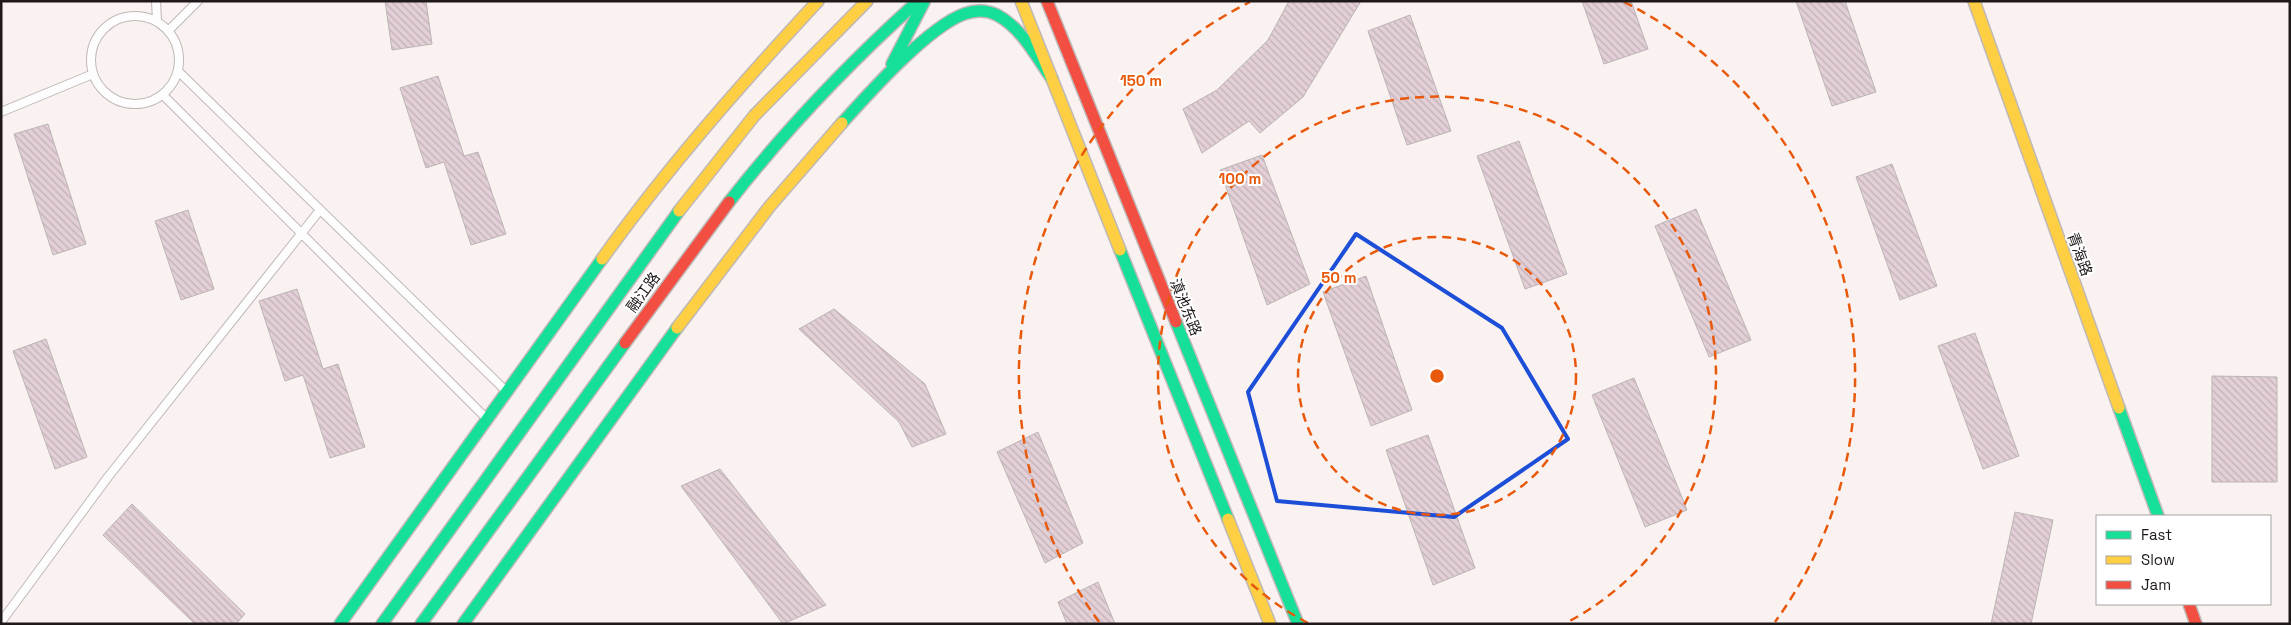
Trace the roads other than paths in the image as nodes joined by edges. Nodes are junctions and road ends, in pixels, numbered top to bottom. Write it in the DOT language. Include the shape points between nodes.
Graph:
graph roads {
  1 [pos="156,1"];
  2 [pos="198,1"];
  3 [pos="818,1"];
  4 [pos="867,1"];
  5 [pos="918,1"];
  6 [pos="925,1"];
  7 [pos="1021,1"];
  8 [pos="1047,1"];
  9 [pos="1974,1"];
  10 [pos="1063,10"];
  11 [pos="157,21"];
  12 [pos="168,31"];
  13 [pos="178,71"];
  14 [pos="93,74"];
  15 [pos="885,77"];
  16 [pos="1052,79"];
  17 [pos="1080,85"];
  18 [pos="163,95"];
  19 [pos="1,112"];
  20 [pos="320,210"];
  21 [pos="301,233"];
  22 [pos="508,392"];
  23 [pos="488,420"];
  24 [pos="2158,515"];
  25 [pos="2189,605"];
  26 [pos="1,622"];
  27 [pos="340,624"];
  28 [pos="382,624"];
  29 [pos="420,624"];
  30 [pos="463,624"];
  31 [pos="1270,624"];
  32 [pos="1298,624"];
  33 [pos="2196,624"];
  1 -- 11 [label="lane"];
  2 -- 12 [label="lane"];
  3 -- 22 [label="street" via="762,60 636,212"];
  4 -- 28 [label="street, 融江路" via="754,116 689,197"];
  5 -- 29 [label="street, 融江路" via="810,105 758,165 705,232"];
  6 -- 15 [label="street"];
  7 -- 16 [label="street"];
  8 -- 17 [label="street, 滇池东路"];
  9 -- 24 [label="street, 青海路"];
  10 -- 17 [label="street"];
  11 -- 12 [label="lane"];
  11 -- 14 [label="lane" via="127,16 107,26 94,44"];
  12 -- 13 [label="lane" via="178,50"];
  13 -- 18 [label="lane"];
  13 -- 20 [label="lane"];
  14 -- 18 [label="lane" via="100,87 123,103 151,102"];
  14 -- 19 [label="lane"];
  15 -- 16 [label="street" via="956,17 991,10 1008,21"];
  15 -- 30 [label="street" via="836,128 699,297"];
  16 -- 31 [label="street"];
  17 -- 32 [label="street, 滇池东路"];
  18 -- 21 [label="lane"];
  20 -- 21 [label="lane"];
  20 -- 22 [label="lane"];
  21 -- 23 [label="lane"];
  21 -- 26 [label="lane" via="108,477"];
  22 -- 23 [label="street"];
  23 -- 27 [label="street"];
  25 -- 33 [label="street"];
}
